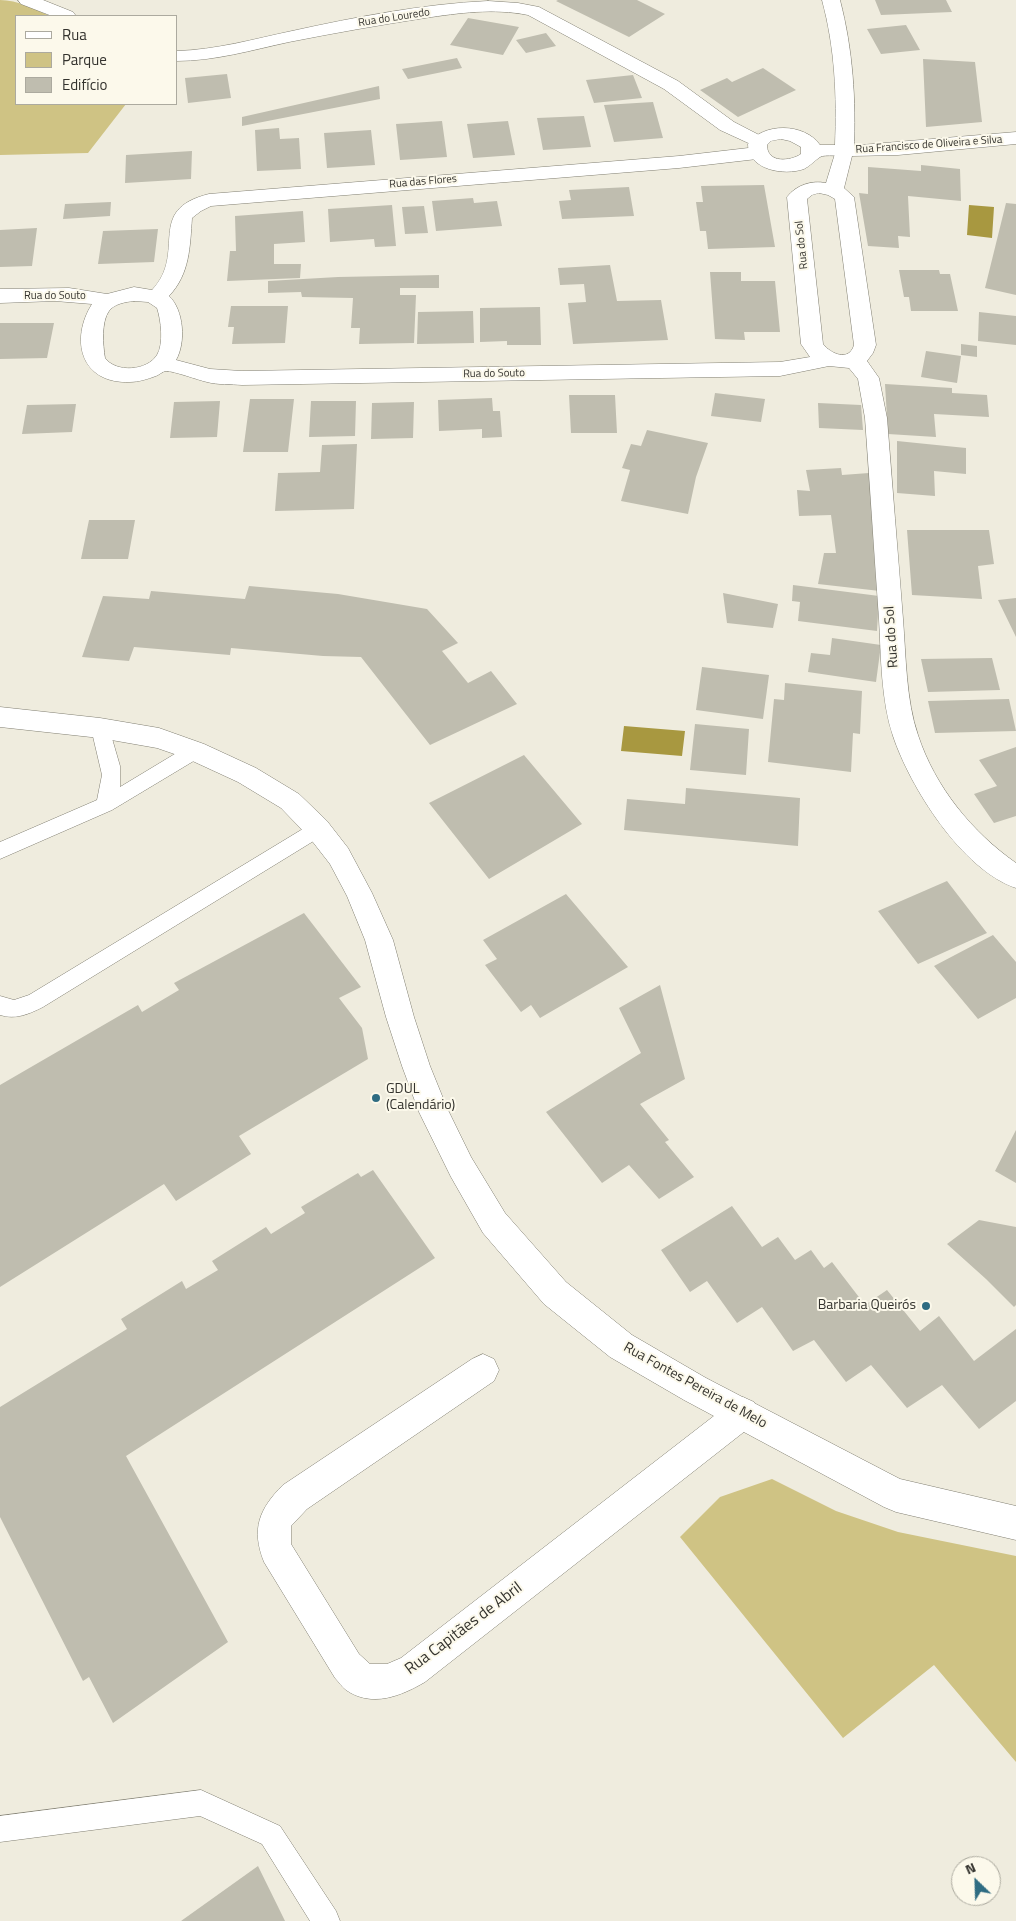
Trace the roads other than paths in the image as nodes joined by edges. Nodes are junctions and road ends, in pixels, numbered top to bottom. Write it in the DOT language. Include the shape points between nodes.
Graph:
graph roads {
  1 [pos="27,0"];
  2 [pos="831,0"];
  3 [pos="64,15"];
  4 [pos="178,56"];
  5 [pos="1016,138"];
  6 [pos="758,147"];
  7 [pos="812,151"];
  8 [pos="844,151"];
  9 [pos="783,166"];
  10 [pos="805,190"];
  11 [pos="834,190"];
  12 [pos="0,296"];
  13 [pos="156,298"];
  14 [pos="110,300"];
  15 [pos="827,359"];
  16 [pos="854,360"];
  17 [pos="162,363"];
  18 [pos="0,717"];
  19 [pos="100,728"];
  20 [pos="195,751"];
  21 [pos="105,805"];
  22 [pos="318,829"];
  23 [pos="0,851"];
  24 [pos="1016,877"];
  25 [pos="0,1005"];
  26 [pos="482,1370"];
  27 [pos="742,1413"];
  28 [pos="1016,1523"];
  29 [pos="0,1829"];
  30 [pos="326,1921"];
  1 -- 3 [label="street"];
  2 -- 8 [label="street" via="841,41 846,114"];
  4 -- 6 [label="street, Rua do Louredo" via="211,54 298,35 461,8 519,7 533,11 671,85"];
  5 -- 8 [label="street, Rua Francisco de Oliveira e Silva" via="898,150"];
  6 -- 7 [label="street, Rua das Flores" via="772,134 790,134 806,141"];
  6 -- 9 [label="street" via="767,162"];
  6 -- 13 [label="street, Rua das Flores" via="679,162 209,200 196,204 182,217 176,273"];
  7 -- 8 [label="street, Rua Francisco de Oliveira e Silva"];
  7 -- 9 [label="street" via="811,156 800,164"];
  8 -- 11 [label="street"];
  9 -- 10 [label="street"];
  10 -- 11 [label="street" via="819,187"];
  10 -- 15 [label="street, Rua do Sol" via="797,197 812,344 814,350"];
  11 -- 16 [label="street" via="844,197 865,345 864,351"];
  12 -- 14 [label="street, Rua do Souto" via="72,294"];
  13 -- 14 [label="street, Rua do Souto" via="134,294"];
  13 -- 17 [label="street" via="169,310 170,348"];
  14 -- 17 [label="street, Rua do Souto" via="95,316 93,355 96,363 110,372 129,375"];
  15 -- 16 [label="street"];
  15 -- 17 [label="street, Rua do Souto" via="780,369 242,378 210,376"];
  16 -- 24 [label="street, Rua do Sol" via="868,378 876,418 896,688 905,735 922,774 949,817 983,854"];
  18 -- 19 [label="street, Rua Fontes Pereira de Melo"];
  19 -- 20 [label="street, Rua Fontes Pereira de Melo" via="158,738"];
  19 -- 21 [label="lane" via="112,770 112,788"];
  20 -- 21 [label="lane"];
  20 -- 22 [label="street, Rua Fontes Pereira de Melo" via="247,775 290,801"];
  21 -- 23 [label="lane"];
  22 -- 25 [label="lane" via="36,1001 22,1008"];
  22 -- 27 [label="street, Rua Fontes Pereira de Melo" via="339,856 359,893 379,940 400,1017 434,1112 494,1223 555,1293 621,1346"];
  26 -- 27 [label="street, Rua Capitães de Abril" via="295,1497 282,1508 274,1521 272,1534 276,1550 348,1666 359,1678 375,1682 393,1681 413,1670"];
  27 -- 28 [label="street, Rua Fontes Pereira de Melo" via="896,1496"];
  29 -- 30 [label="lane" via="201,1803 271,1835"];
}
